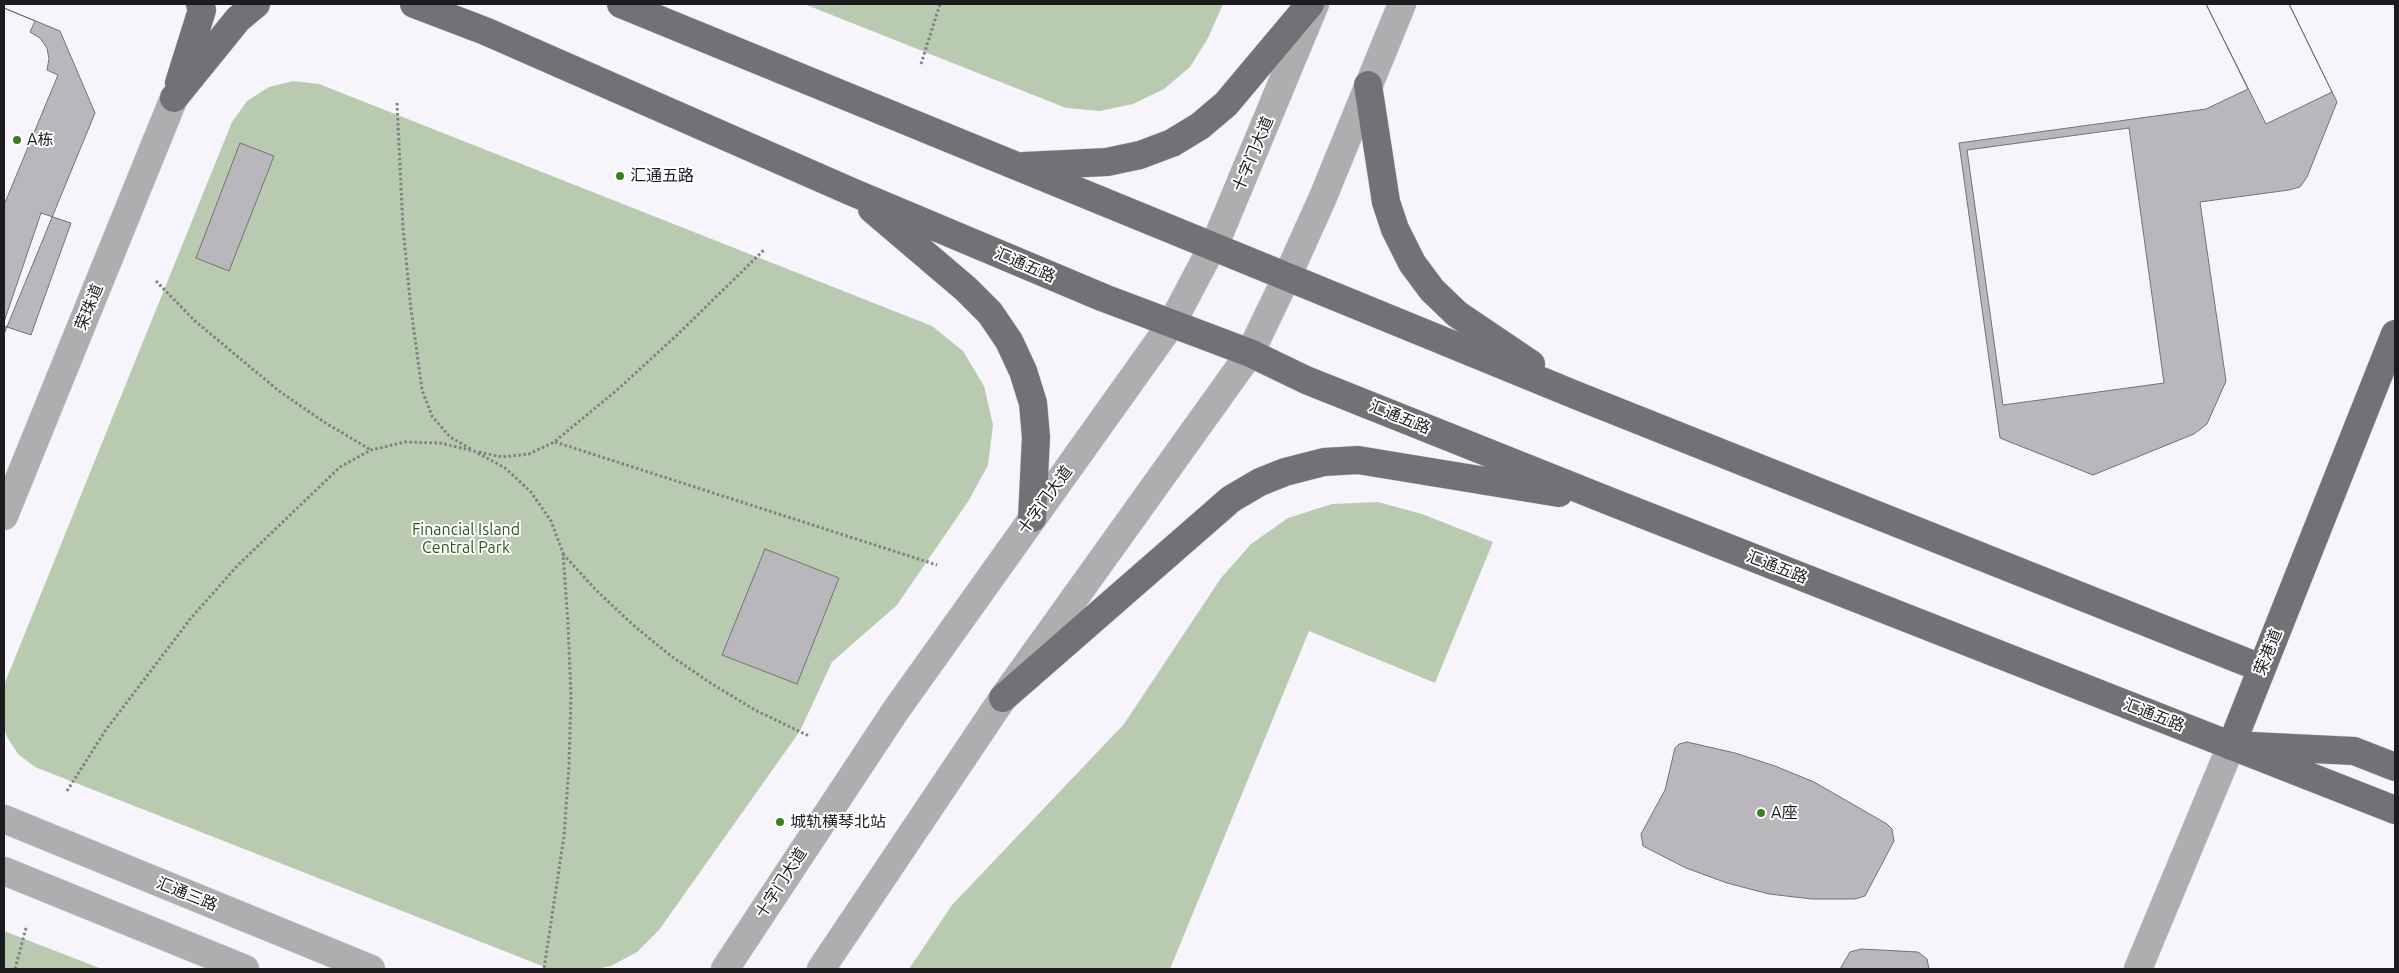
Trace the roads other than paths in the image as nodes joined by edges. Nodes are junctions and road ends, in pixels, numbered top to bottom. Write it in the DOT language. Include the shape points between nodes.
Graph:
graph roads {
  1 [pos="200,4"];
  2 [pos="256,4"];
  3 [pos="414,4"];
  4 [pos="621,4"];
  5 [pos="1310,4"];
  6 [pos="1314,4"];
  7 [pos="1402,4"];
  8 [pos="1368,85"];
  9 [pos="174,98"];
  10 [pos="1016,167"];
  11 [pos="852,192"];
  12 [pos="1212,247"];
  13 [pos="1287,277"];
  14 [pos="1172,323"];
  15 [pos="2395,334"];
  16 [pos="1250,353"];
  17 [pos="1578,396"];
  18 [pos="1614,503"];
  19 [pos="4,516"];
  20 [pos="1032,518"];
  21 [pos="2261,668"];
  22 [pos="1003,698"];
  23 [pos="2231,746"];
  24 [pos="2395,768"];
  25 [pos="2395,810"];
  26 [pos="4,819"];
  27 [pos="4,871"];
  28 [pos="245,969"];
  29 [pos="371,969"];
  30 [pos="725,969"];
  31 [pos="821,969"];
  32 [pos="2138,969"];
  1 -- 9 [label="main road" via="202,10"];
  2 -- 9 [label="main road" via="238,19"];
  3 -- 11 [label="main road, 汇通五路" via="485,31"];
  4 -- 10 [label="main road"];
  5 -- 10 [label="main road" via="1226,104 1200,126 1172,143 1140,155 1107,162"];
  6 -- 12 [label="street, 十字门大道"];
  7 -- 8 [label="street"];
  8 -- 13 [label="street"];
  8 -- 17 [label="main road" via="1386,202 1412,263 1432,290 1457,314"];
  9 -- 19 [label="street, 荣珠道"];
  10 -- 12 [label="main road"];
  11 -- 14 [label="main road, 汇通五路" via="1104,298"];
  11 -- 20 [label="main road" via="966,289 990,313 1009,341 1023,371 1032,404 1036,437"];
  12 -- 13 [label="main road"];
  12 -- 14 [label="street, 十字门大道"];
  13 -- 16 [label="street"];
  13 -- 17 [label="main road"];
  14 -- 16 [label="main road, 汇通五路"];
  14 -- 20 [label="street, 十字门大道"];
  15 -- 21 [label="main road, 荣港道"];
  16 -- 18 [label="main road, 汇通五路" via="1306,380"];
  16 -- 22 [label="street"];
  17 -- 21 [label="main road"];
  18 -- 22 [label="main road" via="1358,460 1324,462 1285,472 1231,499"];
  18 -- 23 [label="main road, 汇通五路"];
  20 -- 30 [label="street, 十字门大道" via="896,710"];
  21 -- 23 [label="main road, 荣港道"];
  22 -- 31 [label="street"];
  23 -- 24 [label="main road" via="2354,751"];
  23 -- 25 [label="main road, 汇通五路"];
  23 -- 32 [label="street, 荣港道"];
  26 -- 29 [label="street, 汇通三路"];
  27 -- 28 [label="street"];
}
